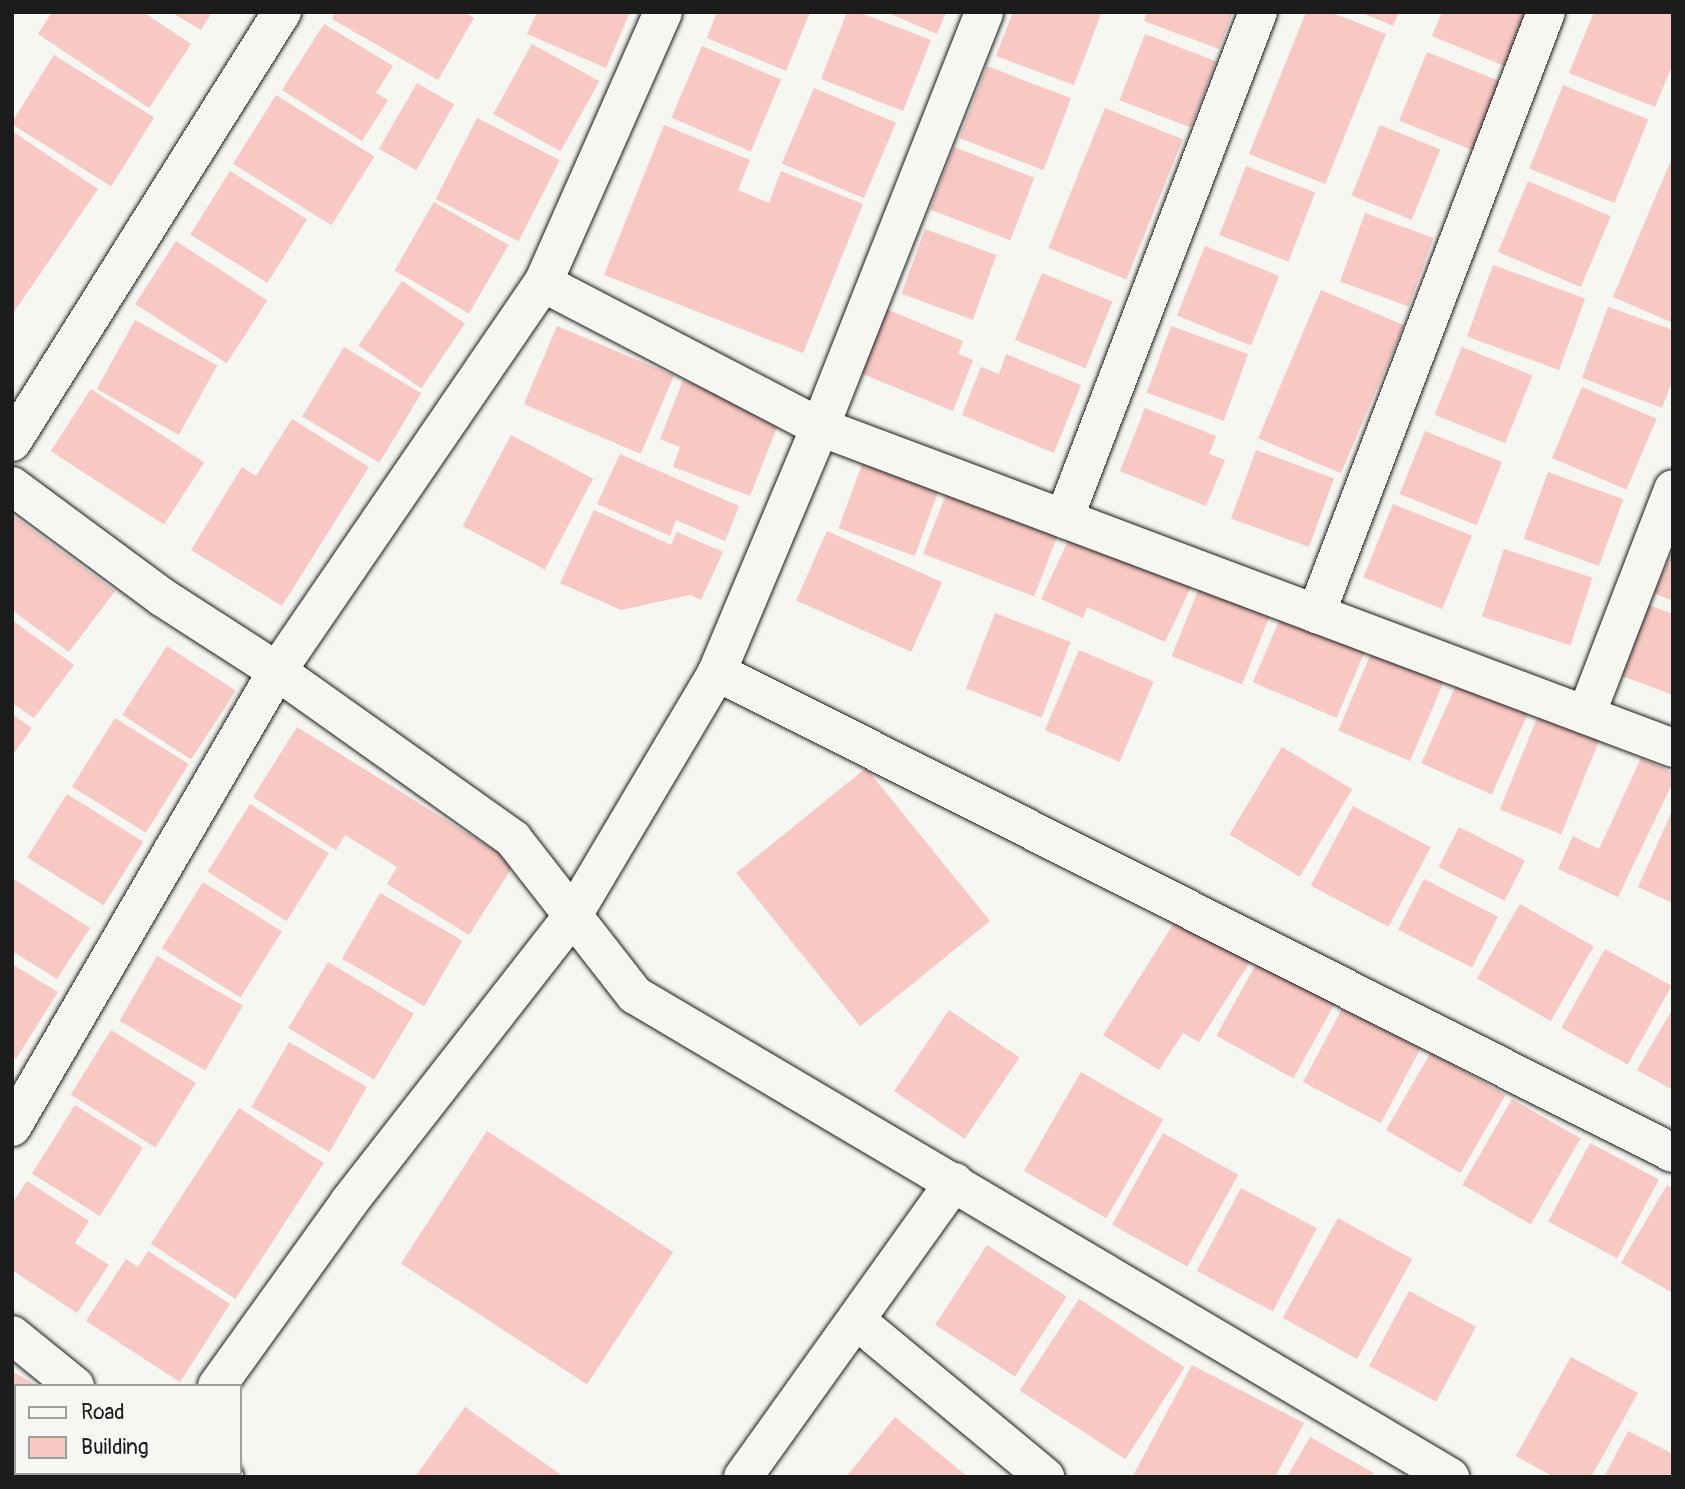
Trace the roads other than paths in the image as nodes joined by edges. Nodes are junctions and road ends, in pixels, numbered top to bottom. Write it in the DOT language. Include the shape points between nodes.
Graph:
graph roads {
  1 [pos="282,12"];
  2 [pos="663,12"];
  3 [pos="984,12"];
  4 [pos="1258,12"];
  5 [pos="1546,12"];
  6 [pos="543,282"];
  7 [pos="820,427"];
  8 [pos="12,442"];
  9 [pos="12,486"];
  10 [pos="1673,489"];
  11 [pos="1065,519"];
  12 [pos="1316,614"];
  13 [pos="277,671"];
  14 [pos="717,672"];
  15 [pos="1586,715"];
  16 [pos="1673,748"];
  17 [pos="573,915"];
  18 [pos="12,1127"];
  19 [pos="1673,1153"];
  20 [pos="954,1182"];
  21 [pos="856,1320"];
  22 [pos="12,1335"];
  23 [pos="73,1384"];
  24 [pos="218,1384"];
  25 [pos="743,1477"];
  26 [pos="1045,1477"];
  27 [pos="1450,1477"];
  1 -- 8 [label="street"];
  2 -- 6 [label="street"];
  3 -- 7 [label="street"];
  4 -- 11 [label="street"];
  5 -- 12 [label="street"];
  6 -- 7 [label="street"];
  6 -- 13 [label="street"];
  7 -- 11 [label="street"];
  7 -- 14 [label="street"];
  9 -- 13 [label="street" via="162,597"];
  10 -- 15 [label="street"];
  11 -- 12 [label="street"];
  12 -- 15 [label="street"];
  13 -- 17 [label="street" via="513,839"];
  13 -- 18 [label="street"];
  14 -- 17 [label="street"];
  14 -- 19 [label="street"];
  15 -- 16 [label="street"];
  17 -- 20 [label="street" via="635,995"];
  17 -- 24 [label="street" via="349,1202"];
  20 -- 21 [label="street"];
  20 -- 27 [label="street"];
  21 -- 25 [label="street"];
  21 -- 26 [label="street"];
  22 -- 23 [label="street"];
}
